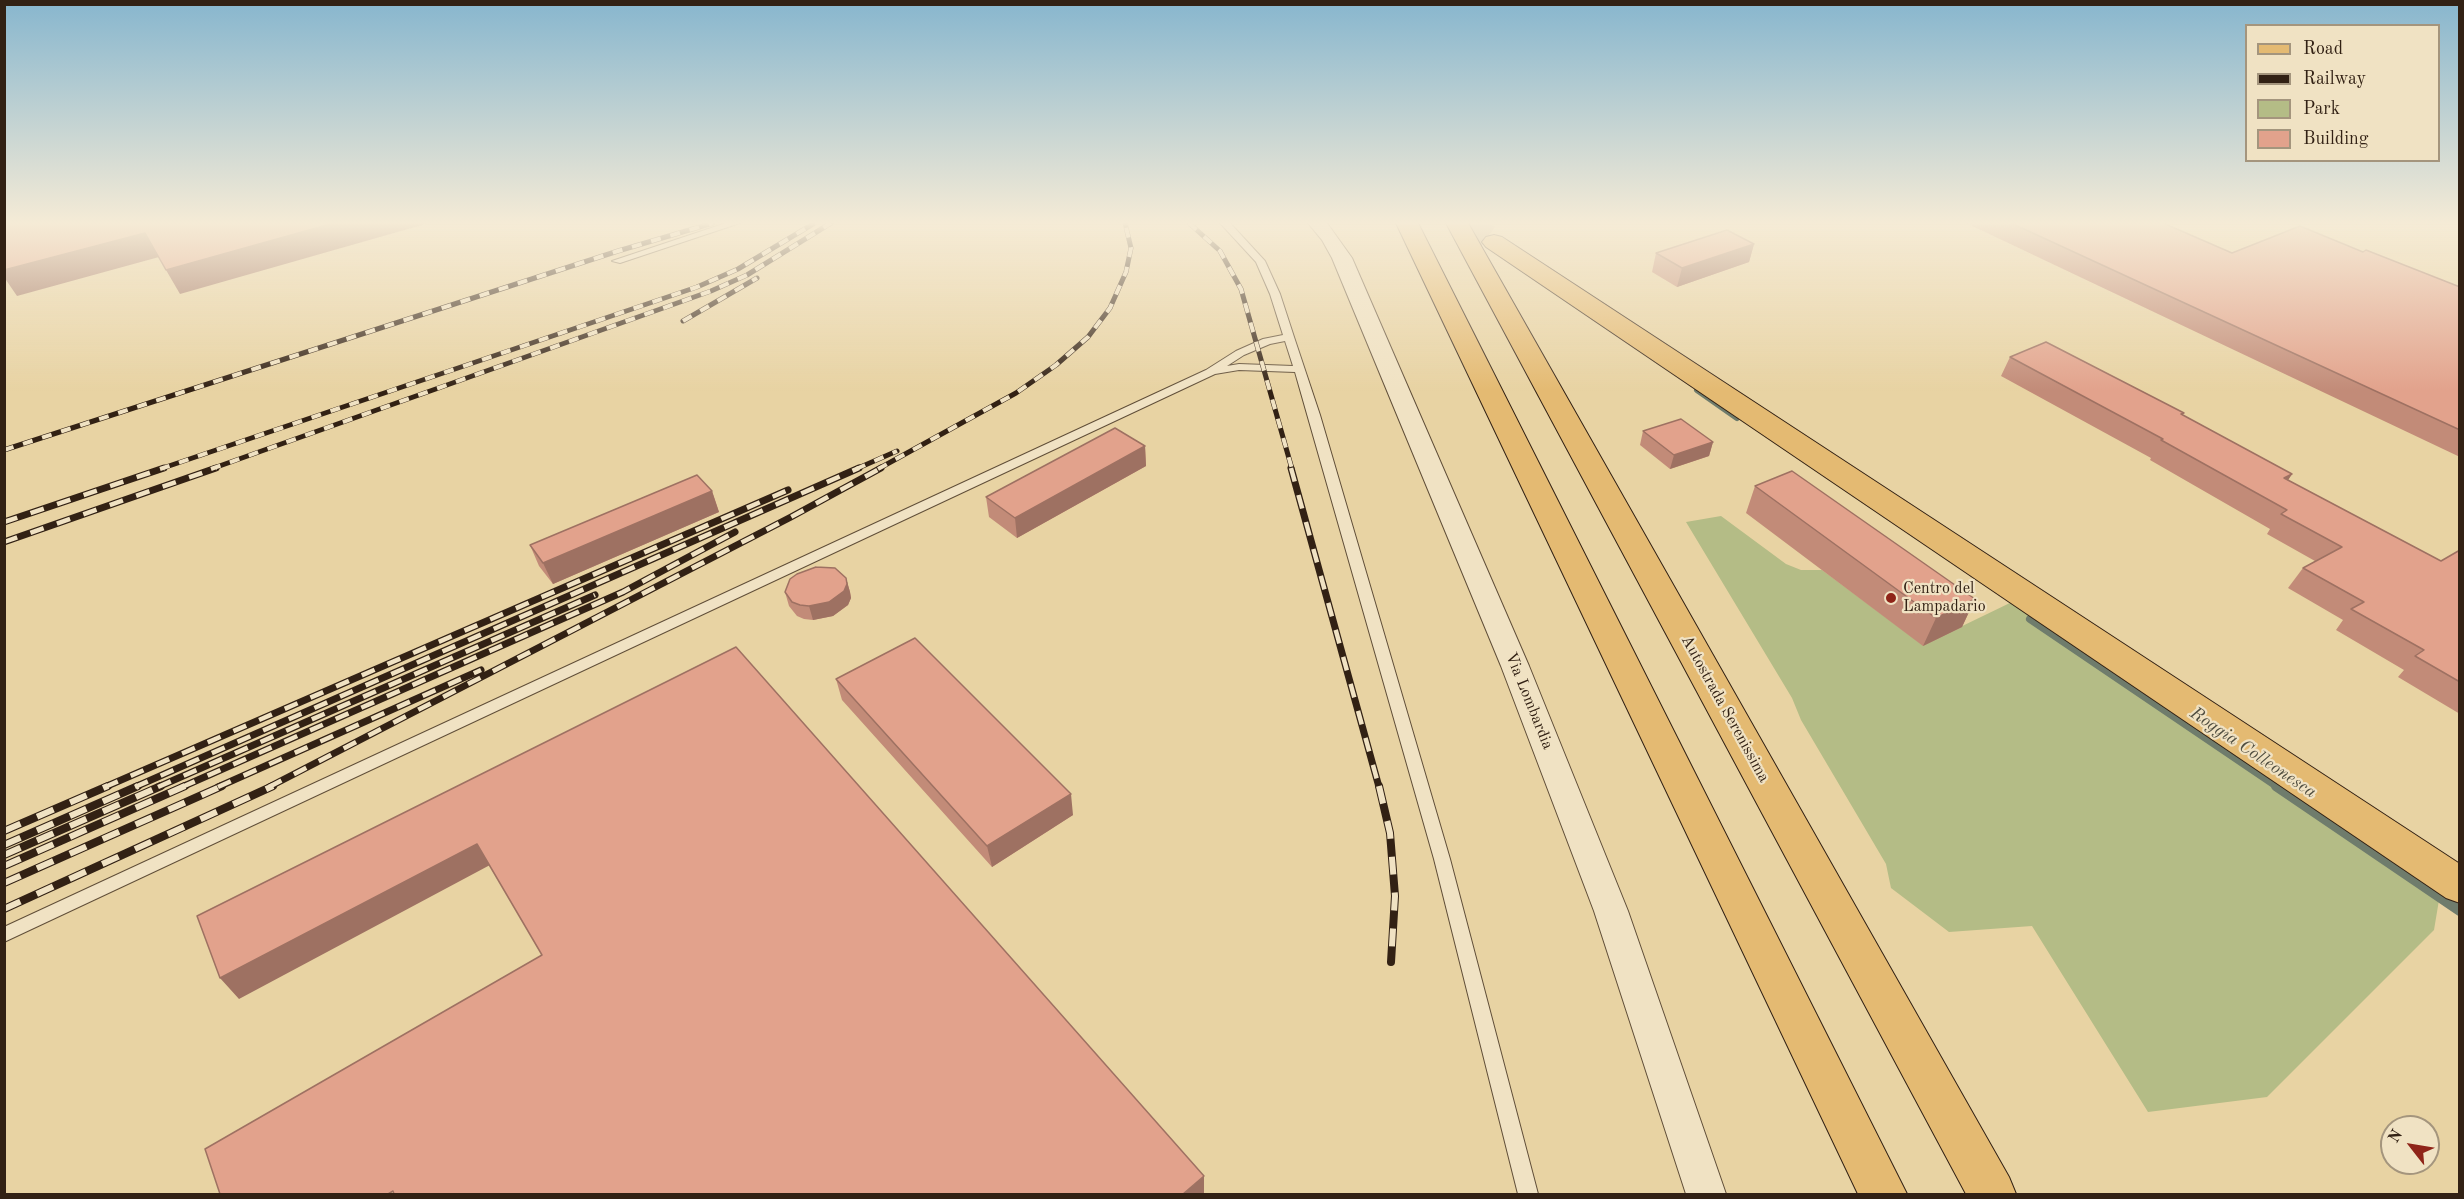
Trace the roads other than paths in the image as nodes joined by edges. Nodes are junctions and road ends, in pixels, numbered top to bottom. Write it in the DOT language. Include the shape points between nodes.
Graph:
graph roads {
  1 [pos="1268,279"];
  2 [pos="1351,279"];
  3 [pos="1434,279"];
  4 [pos="1497,279"];
  5 [pos="1540,279"];
  6 [pos="1289,337"];
  7 [pos="1299,369"];
  8 [pos="1210,372"];
  9 [pos="2460,886"];
  10 [pos="4,936"];
  11 [pos="1528,1194"];
  12 [pos="1706,1194"];
  13 [pos="1883,1194"];
  14 [pos="1992,1194"];
  1 -- 6 [label="lane"];
  2 -- 12 [label="street, Via Lombardia" via="1515,666 1611,911"];
  3 -- 13 [label="main road"];
  4 -- 14 [label="main road, Autostrada Serenissima"];
  5 -- 9 [label="main road"];
  6 -- 7 [label="lane"];
  6 -- 8 [label="lane" via="1267,341"];
  7 -- 8 [label="lane" via="1239,367"];
  7 -- 11 [label="lane" via="1442,859"];
  8 -- 10 [label="lane"];
}
